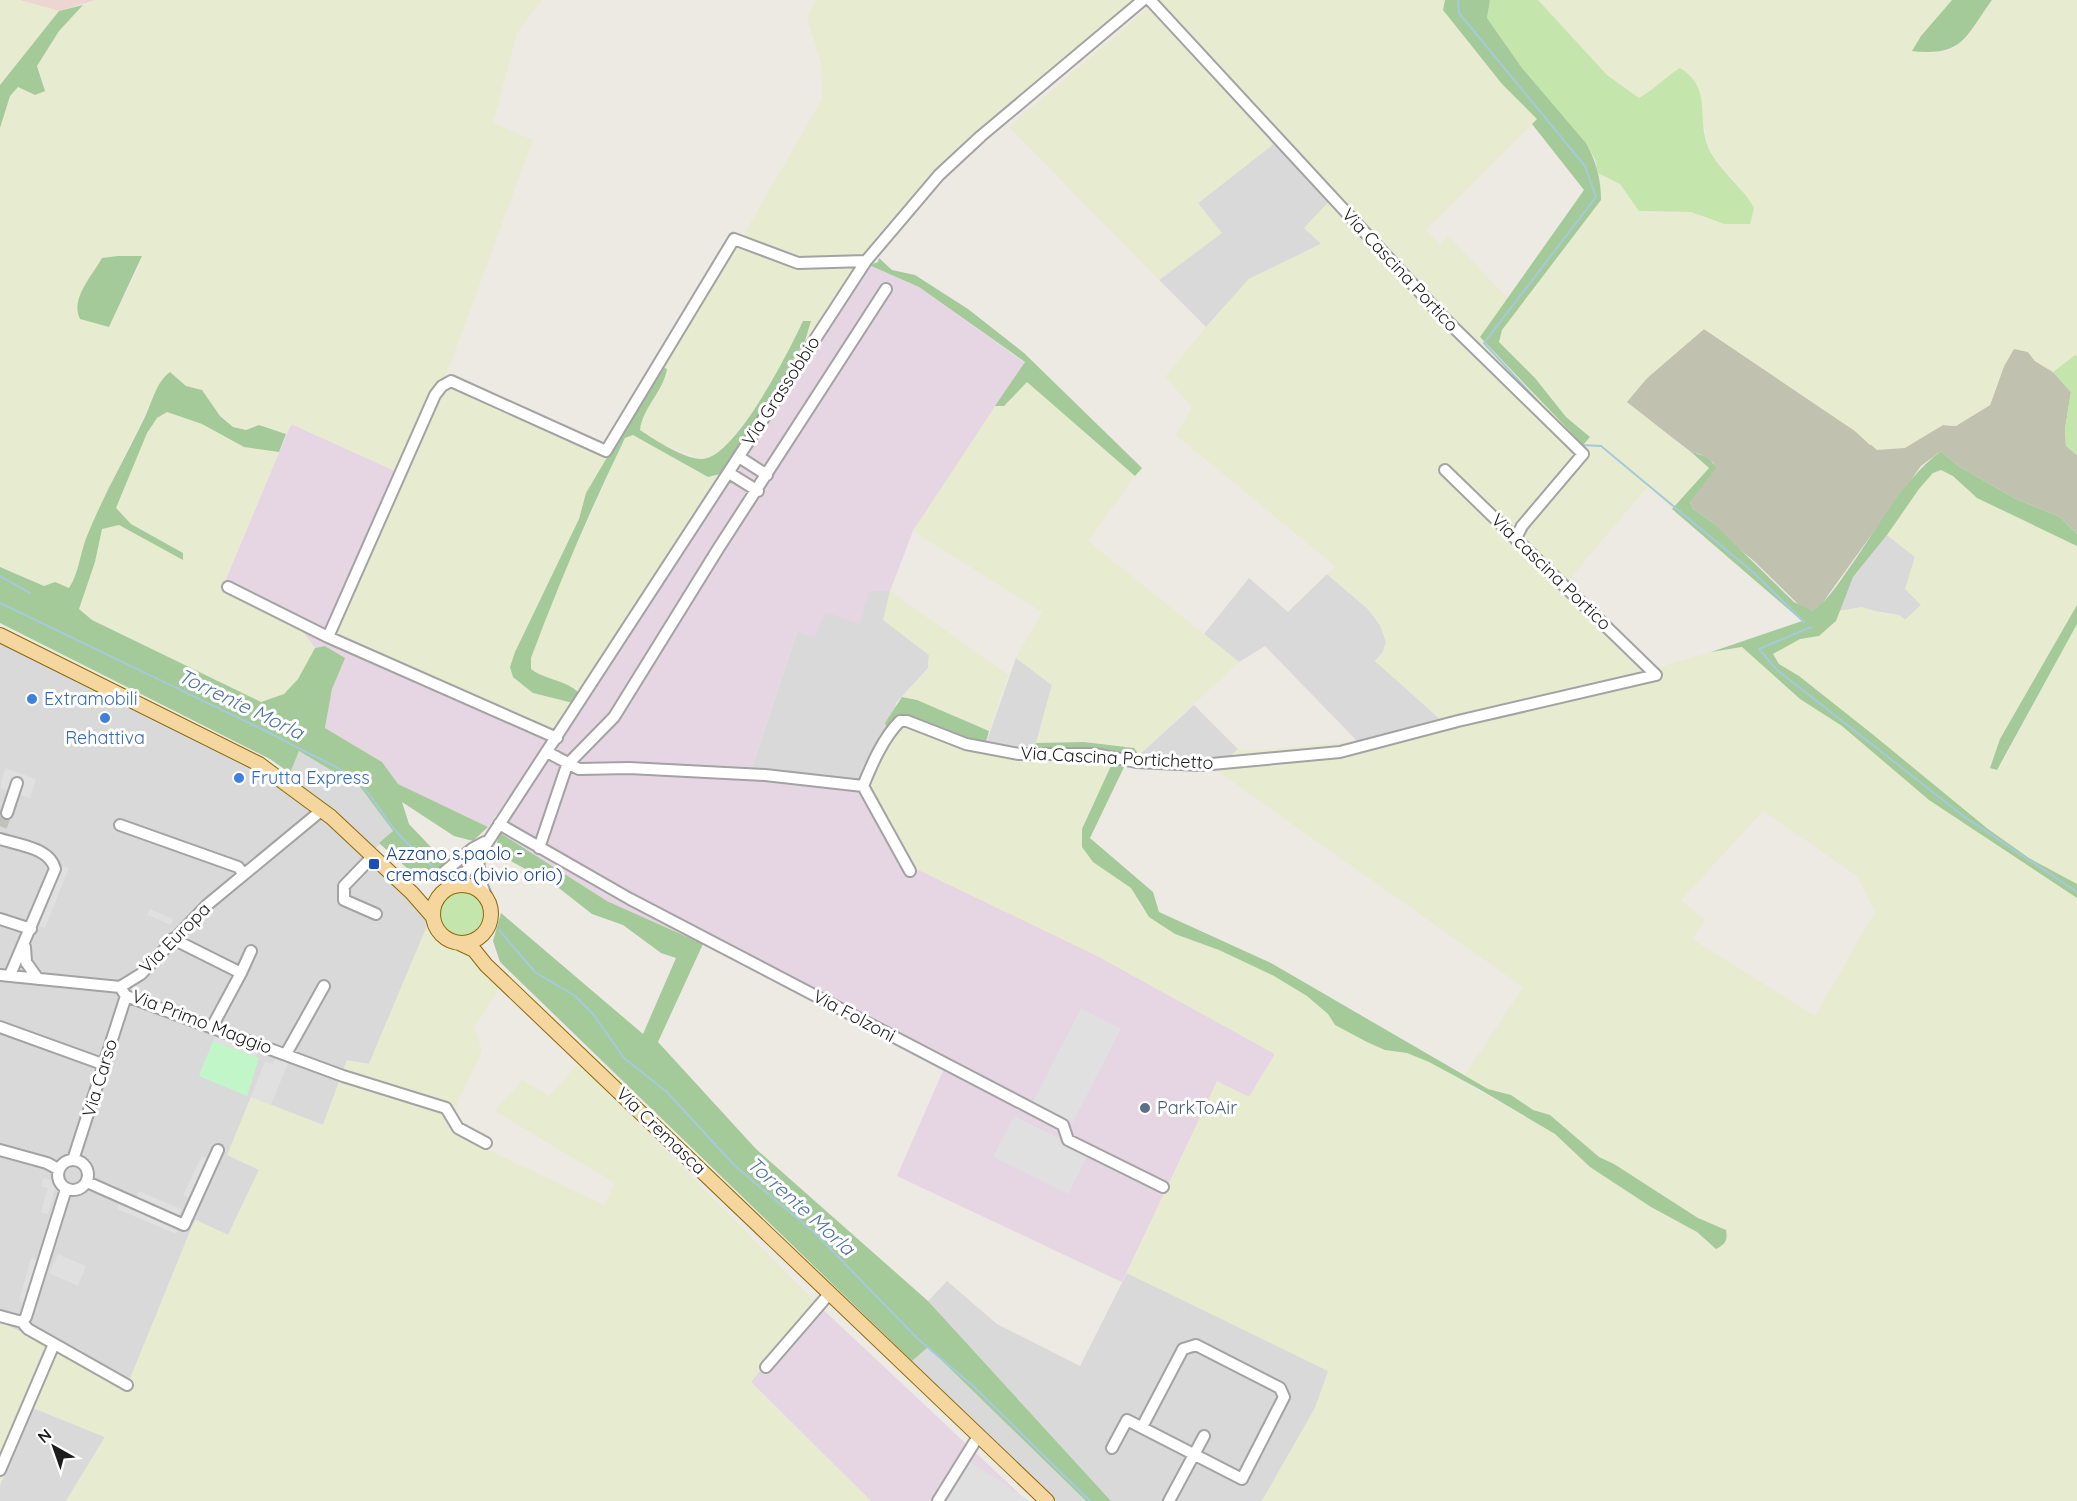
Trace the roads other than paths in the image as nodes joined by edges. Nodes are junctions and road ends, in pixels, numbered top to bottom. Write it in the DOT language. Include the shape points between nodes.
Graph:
graph roads {
  1 [pos="1143,0"];
  2 [pos="1150,0"];
  3 [pos="866,261"];
  4 [pos="886,290"];
  5 [pos="739,457"];
  6 [pos="1445,470"];
  7 [pos="729,473"];
  8 [pos="767,475"];
  9 [pos="758,490"];
  10 [pos="1516,538"];
  11 [pos="228,587"];
  12 [pos="0,635"];
  13 [pos="328,637"];
  14 [pos="1656,675"];
  15 [pos="557,738"];
  16 [pos="547,752"];
  17 [pos="567,765"];
  18 [pos="17,783"];
  19 [pos="863,786"];
  20 [pos="322,810"];
  21 [pos="7,813"];
  22 [pos="499,824"];
  23 [pos="120,825"];
  24 [pos="0,839"];
  25 [pos="488,841"];
  26 [pos="539,848"];
  27 [pos="372,856"];
  28 [pos="478,857"];
  29 [pos="910,871"];
  30 [pos="444,872"];
  31 [pos="244,874"];
  32 [pos="404,885"];
  33 [pos="450,888"];
  34 [pos="486,898"];
  35 [pos="376,914"];
  36 [pos="433,917"];
  37 [pos="0,919"];
  38 [pos="31,929"];
  39 [pos="484,934"];
  40 [pos="173,939"];
  41 [pos="25,943"];
  42 [pos="459,943"];
  43 [pos="250,951"];
  44 [pos="492,970"];
  45 [pos="241,973"];
  46 [pos="5,975"];
  47 [pos="38,979"];
  48 [pos="324,986"];
  49 [pos="123,992"];
  50 [pos="0,1027"];
  51 [pos="212,1027"];
  52 [pos="286,1054"];
  53 [pos="105,1065"];
  54 [pos="486,1143"];
  55 [pos="0,1150"];
  56 [pos="218,1150"];
  57 [pos="73,1160"];
  58 [pos="58,1169"];
  59 [pos="87,1182"];
  60 [pos="1163,1187"];
  61 [pos="66,1189"];
  62 [pos="830,1293"];
  63 [pos="0,1316"];
  64 [pos="21,1322"];
  65 [pos="54,1344"];
  66 [pos="766,1367"];
  67 [pos="127,1385"];
  68 [pos="1142,1427"];
  69 [pos="979,1435"];
  70 [pos="1204,1436"];
  71 [pos="1112,1448"];
  72 [pos="1194,1454"];
  73 [pos="2,1458"];
  74 [pos="0,1470"];
  75 [pos="938,1501"];
  76 [pos="1047,1501"];
  77 [pos="1169,1501"];
  1 -- 3 [label="street, Via Grassobbio" via="939,175"];
  2 -- 10 [label="street, Via Cascina Portico" via="1443,317 1583,454"];
  3 -- 5 [label="street, Via Grassobbio"];
  3 -- 13 [label="street" via="798,263 734,239 606,451 452,381 442,386"];
  4 -- 8 [label="street"];
  5 -- 7 [label="street, Via Grassobbio"];
  5 -- 8 [label="street"];
  6 -- 10 [label="street, Via cascina Portico"];
  7 -- 9 [label="street"];
  7 -- 15 [label="street, Via Grassobbio"];
  8 -- 9 [label="street"];
  9 -- 17 [label="street" via="614,717"];
  10 -- 14 [label="street, Via cascina Portico"];
  11 -- 13 [label="street"];
  12 -- 20 [label="main road" via="244,756"];
  13 -- 15 [label="street"];
  14 -- 19 [label="street, Via Cascina Portichetto" via="1340,752 1202,765 1136,762 1095,754 1019,754 966,744 900,721 872,764"];
  15 -- 16 [label="street, Via Grassobbio"];
  16 -- 17 [label="street"];
  16 -- 22 [label="street, Via Grassobbio"];
  17 -- 19 [label="street" via="579,769 765,775"];
  17 -- 26 [label="street"];
  18 -- 21 [label="street"];
  19 -- 29 [label="street"];
  20 -- 27 [label="main road"];
  20 -- 31 [label="street, Via Europa"];
  22 -- 25 [label="street, Via Grassobbio"];
  22 -- 26 [label="street, Via Folzoni"];
  23 -- 31 [label="street" via="238,867"];
  24 -- 38 [label="street" via="46,854 52,860 55,869"];
  25 -- 28 [label="street, Via Grassobbio"];
  25 -- 30 [label="street, Via Grassobbio"];
  26 -- 60 [label="street, Via Folzoni" via="1063,1125 1068,1140"];
  27 -- 32 [label="main road"];
  27 -- 35 [label="street" via="344,886 344,900"];
  28 -- 33 [label="street, Via Grassobbio"];
  28 -- 34 [label="street"];
  31 -- 40 [label="street, Via Europa"];
  32 -- 33 [label="main road" via="424,892"];
  32 -- 36 [label="main road"];
  33 -- 34 [label="main road" via="472,887"];
  33 -- 36 [label="main road" via="436,902"];
  34 -- 39 [label="main road" via="491,918"];
  36 -- 42 [label="main road" via="440,933"];
  37 -- 38 [label="street"];
  38 -- 41 [label="street"];
  39 -- 42 [label="main road"];
  39 -- 44 [label="main road"];
  40 -- 45 [label="street"];
  40 -- 49 [label="street, Via Europa"];
  41 -- 46 [label="street"];
  41 -- 47 [label="street" via="26,962"];
  42 -- 44 [label="main road, Via Cremasca" via="474,950"];
  43 -- 45 [label="street"];
  44 -- 62 [label="main road, Via Cremasca"];
  45 -- 51 [label="street"];
  46 -- 47 [label="street"];
  47 -- 49 [label="street"];
  48 -- 52 [label="street, Via Primo Maggio"];
  49 -- 51 [label="street, Via Primo Maggio"];
  49 -- 53 [label="street, Via Carso"];
  50 -- 53 [label="street"];
  51 -- 52 [label="street, Via Primo Maggio"];
  52 -- 54 [label="street, Via Primo Maggio" via="446,1108 458,1128"];
  53 -- 57 [label="street, Via Carso"];
  55 -- 58 [label="street"];
  56 -- 59 [label="street" via="184,1225"];
  57 -- 58 [label="street"];
  57 -- 59 [label="street" via="86,1167"];
  58 -- 61 [label="street" via="59,1183"];
  59 -- 61 [label="street" via="80,1189"];
  61 -- 64 [label="street" via="26,1317"];
  62 -- 66 [label="street"];
  62 -- 69 [label="main road, Via Cremasca"];
  63 -- 64 [label="street"];
  64 -- 65 [label="street"];
  65 -- 67 [label="street"];
  65 -- 73 [label="street"];
  68 -- 71 [label="street" via="1126,1420"];
  68 -- 72 [label="street"];
  68 -- 72 [label="street" via="1183,1348 1196,1345 1280,1388 1284,1396 1242,1479"];
  69 -- 75 [label="street"];
  69 -- 76 [label="main road, Via Cremasca"];
  70 -- 72 [label="street"];
  72 -- 77 [label="street"];
  73 -- 74 [label="street"];
}
